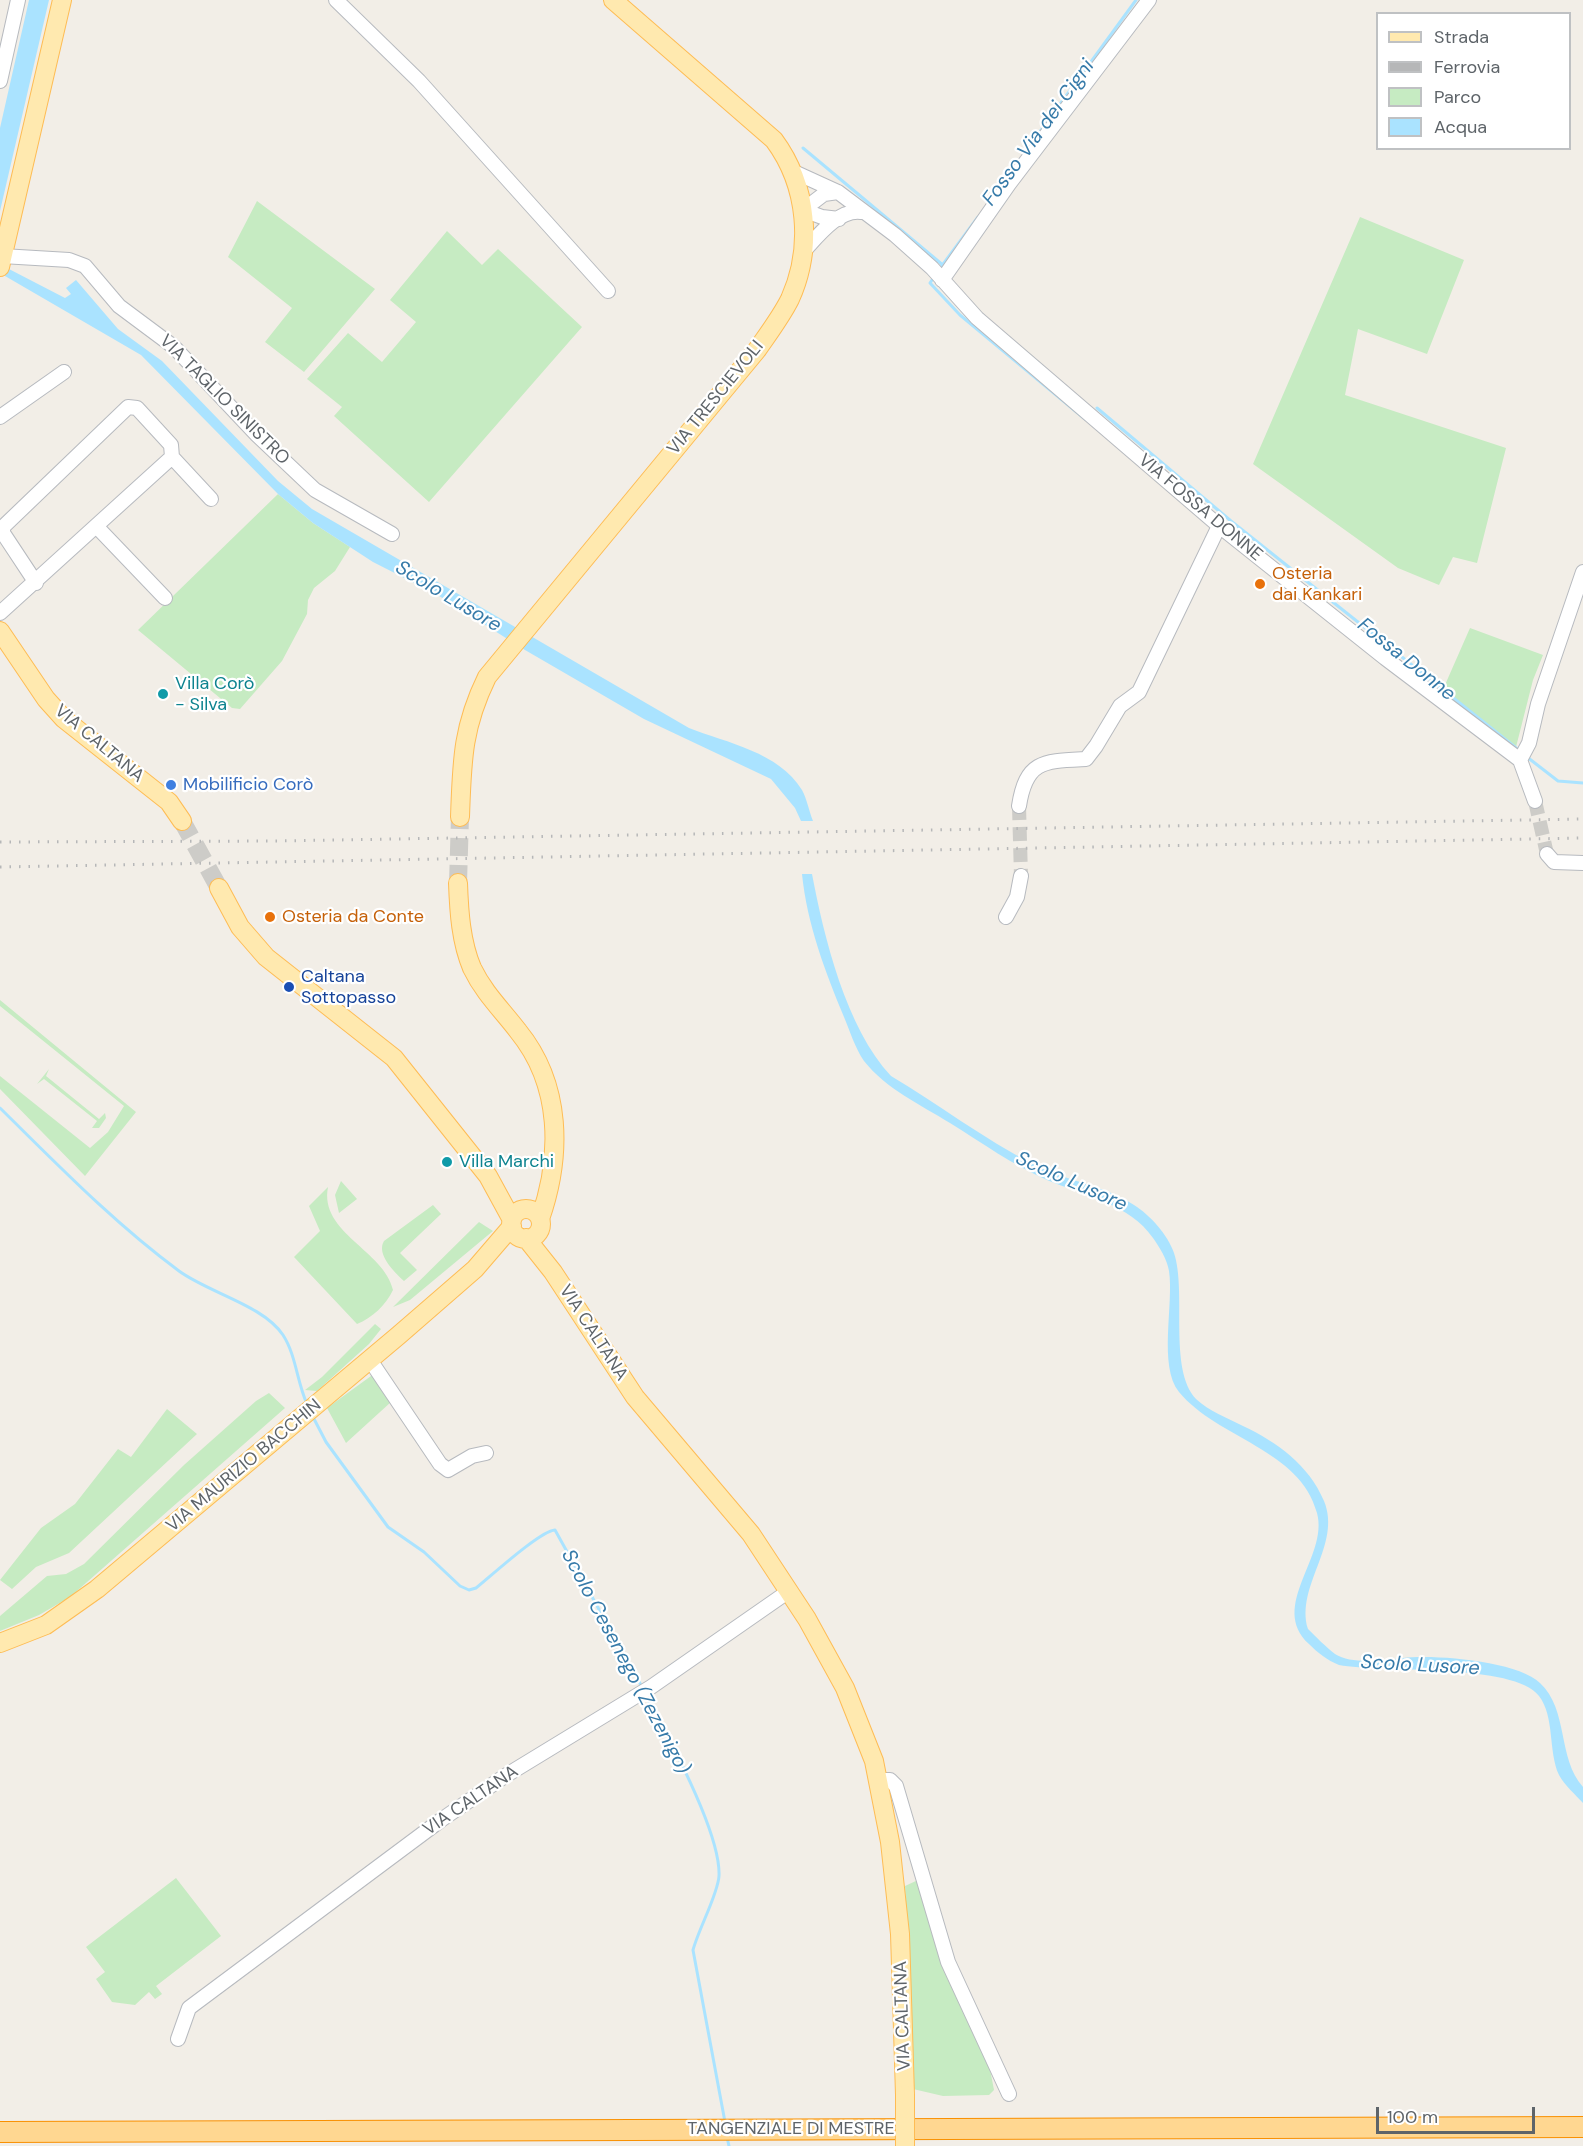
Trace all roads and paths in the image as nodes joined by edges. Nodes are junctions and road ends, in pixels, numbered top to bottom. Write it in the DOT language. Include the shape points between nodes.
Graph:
graph roads {
  1 [pos="18,0"];
  2 [pos="62,0"];
  3 [pos="336,0"];
  4 [pos="613,0"];
  5 [pos="1149,0"];
  6 [pos="0,81"];
  7 [pos="792,171"];
  8 [pos="838,192"];
  9 [pos="803,210"];
  10 [pos="861,212"];
  11 [pos="839,219"];
  12 [pos="803,252"];
  13 [pos="1,261"];
  14 [pos="942,280"];
  15 [pos="608,291"];
  16 [pos="64,372"];
  17 [pos="0,417"];
  18 [pos="172,458"];
  19 [pos="211,500"];
  20 [pos="1220,526"];
  21 [pos="97,527"];
  22 [pos="392,534"];
  23 [pos="1583,572"];
  24 [pos="36,583"];
  25 [pos="165,598"];
  26 [pos="0,613"];
  27 [pos="0,631"];
  28 [pos="1521,758"];
  29 [pos="1535,801"];
  30 [pos="1019,806"];
  31 [pos="460,817"];
  32 [pos="182,821"];
  33 [pos="1547,854"];
  34 [pos="1583,862"];
  35 [pos="1021,876"];
  36 [pos="458,883"];
  37 [pos="219,888"];
  38 [pos="1006,917"];
  39 [pos="526,1224"];
  40 [pos="370,1360"];
  41 [pos="486,1453"];
  42 [pos="789,1591"];
  43 [pos="0,1643"];
  44 [pos="879,1780"];
  45 [pos="181,2029"];
  46 [pos="1009,2094"];
  47 [pos="1583,2127"];
  48 [pos="0,2133"];
  49 [pos="905,2146"];
  1 -- 6 [label="street"];
  2 -- 13 [label="main road, VIA TAGLIO SINISTRO"];
  3 -- 15 [label="street" via="418,81"];
  4 -- 7 [label="main road, VIA TRESCIEVOLI" via="764,129 783,152"];
  5 -- 14 [label="street" via="1009,184"];
  7 -- 8 [label="street, VIA FOSSA DONNE"];
  7 -- 9 [label="main road, VIA TRESCIEVOLI"];
  8 -- 9 [label="street" via="824,194"];
  8 -- 10 [label="street, VIA FOSSA DONNE"];
  9 -- 11 [label="street"];
  9 -- 12 [label="main road, VIA TRESCIEVOLI"];
  10 -- 11 [label="street" via="851,212"];
  10 -- 14 [label="street, VIA FOSSA DONNE" via="895,235"];
  11 -- 12 [label="street"];
  12 -- 31 [label="main road, VIA TRESCIEVOLI" via="789,300 757,350 483,686 465,732"];
  13 -- 22 [label="street, VIA TAGLIO SINISTRO" via="69,260 85,266 119,306 174,347 315,490"];
  14 -- 20 [label="street, VIA FOSSA DONNE" via="977,318"];
  16 -- 17 [label="street"];
  18 -- 19 [label="street"];
  18 -- 21 [label="street"];
  18 -- 24 [label="street" via="171,445 137,408 128,407 6,521 3,534"];
  20 -- 28 [label="street, VIA FOSSA DONNE" via="1385,658"];
  20 -- 30 [label="street" via="1139,692 1120,706 1086,759 1058,760 1035,767 1022,785"];
  21 -- 24 [label="street"];
  21 -- 25 [label="street"];
  23 -- 28 [label="street"];
  24 -- 26 [label="street"];
  27 -- 32 [label="main road, VIA CALTANA" via="55,709 169,802"];
  28 -- 29 [label="street"];
  33 -- 34 [label="street" via="1554,862"];
  35 -- 38 [label="street" via="1017,897"];
  36 -- 39 [label="main road, VIA MAURIZIO BACCHIN" via="461,927 472,968 483,989 530,1047 551,1096 555,1130 550,1173"];
  37 -- 39 [label="main road, VIA CALTANA" via="250,941 320,1002 394,1058"];
  39 -- 40 [label="main road, VIA MAURIZIO BACCHIN"];
  39 -- 42 [label="main road, VIA CALTANA" via="635,1397 751,1534"];
  40 -- 41 [label="street" via="440,1464 448,1470"];
  40 -- 43 [label="main road, VIA MAURIZIO BACCHIN" via="70,1610"];
  42 -- 44 [label="main road, VIA CALTANA" via="845,1688"];
  42 -- 45 [label="street, VIA CALTANA" via="651,1687 441,1820 195,2003"];
  44 -- 46 [label="street" via="890,1780 899,1793 951,1970"];
  44 -- 49 [label="main road, VIA CALTANA, bridge" via="900,1934"];
  47 -- 48 [label="highway, TANGENZIALE DI MESTRE"];
}
